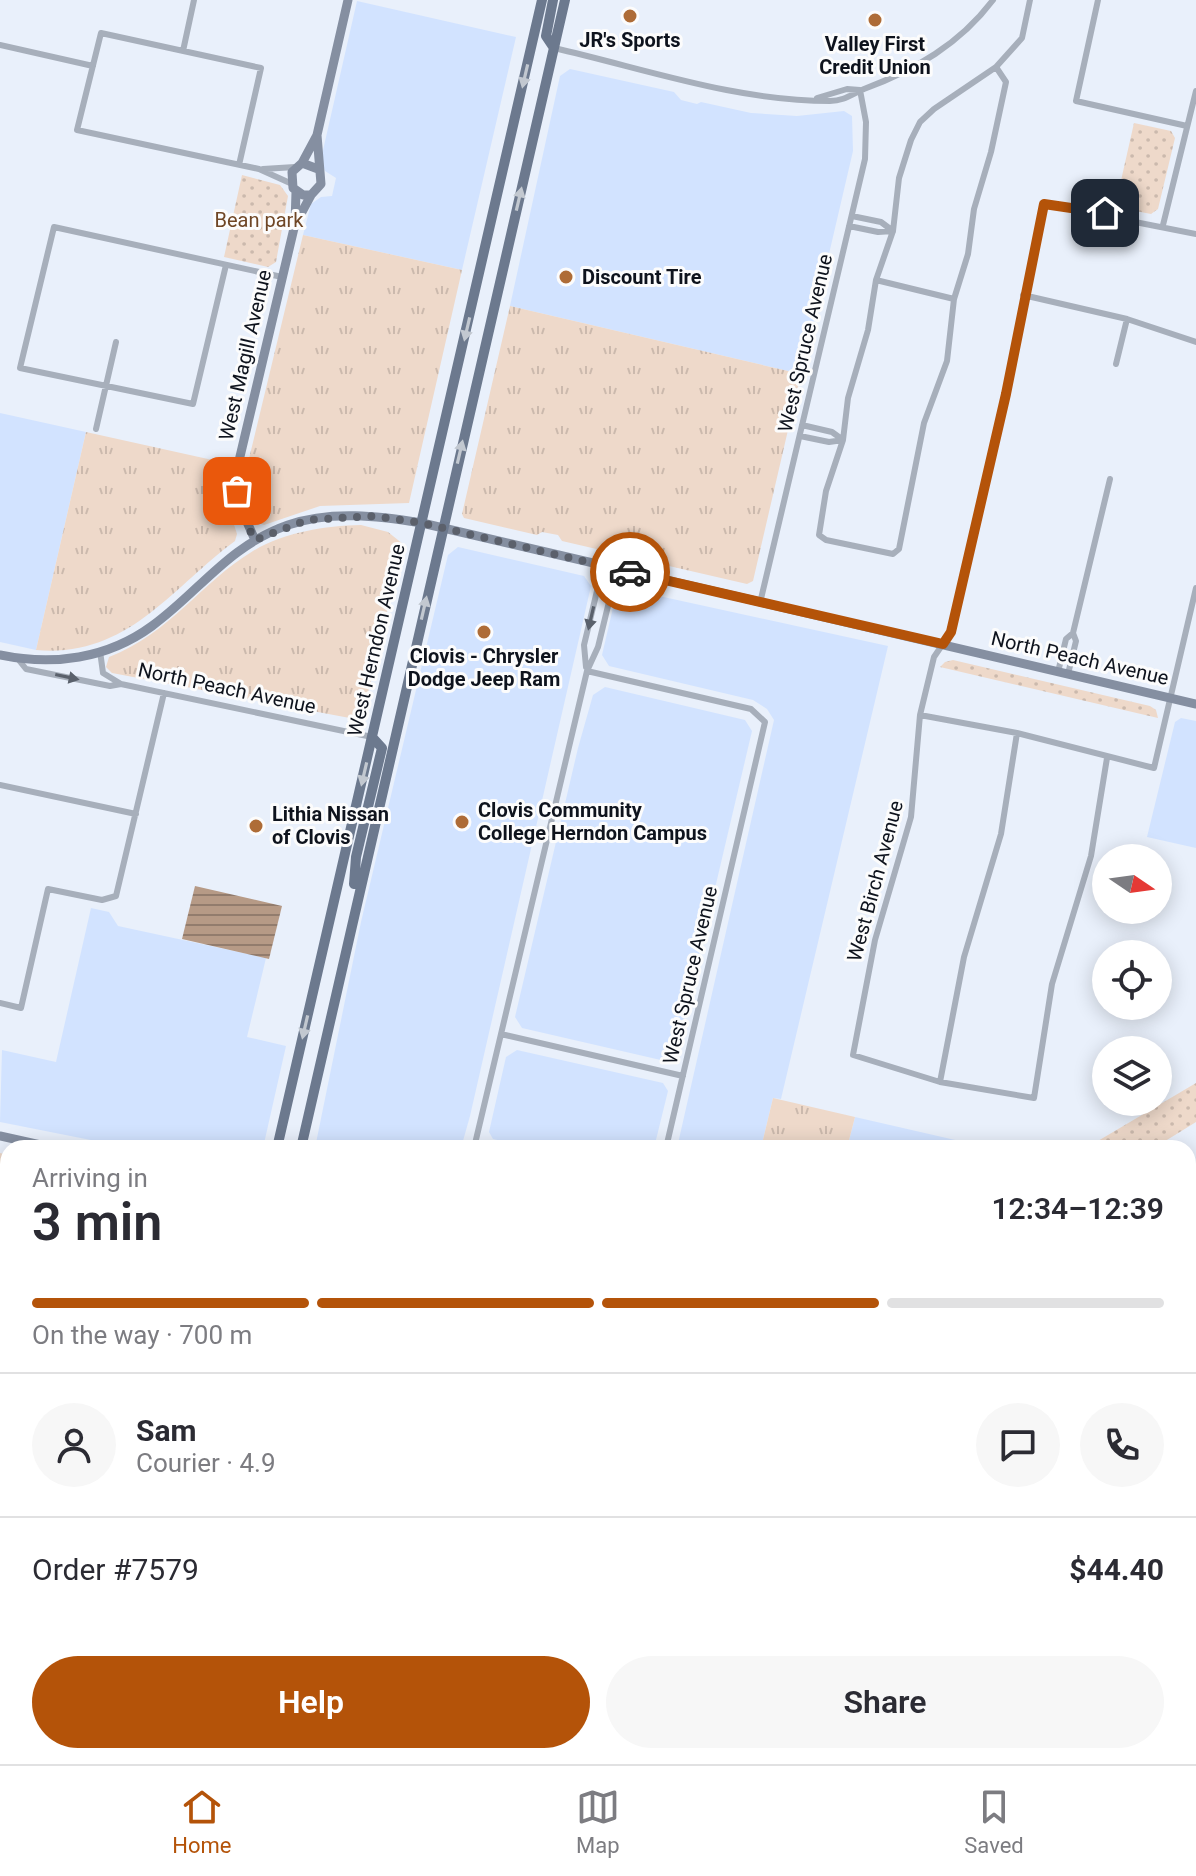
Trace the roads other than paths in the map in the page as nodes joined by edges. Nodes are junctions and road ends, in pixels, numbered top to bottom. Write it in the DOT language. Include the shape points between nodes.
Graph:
graph roads {
  1 [pos="194,0"];
  2 [pos="348,0"];
  3 [pos="542,0"];
  4 [pos="553,0"];
  5 [pos="565,0"];
  6 [pos="993,0"];
  7 [pos="1030,0"];
  8 [pos="1098,0"];
  9 [pos="0,45"];
  10 [pos="554,48"];
  11 [pos="183,51"];
  12 [pos="93,66"];
  13 [pos="996,67"];
  14 [pos="860,90"];
  15 [pos="1196,91"];
  16 [pos="1187,126"];
  17 [pos="317,135"];
  18 [pos="239,165"];
  19 [pos="298,165"];
  20 [pos="259,169"];
  21 [pos="318,169"];
  22 [pos="293,187"];
  23 [pos="311,195"];
  24 [pos="852,216"];
  25 [pos="295,224"];
  26 [pos="1163,225"];
  27 [pos="849,226"];
  28 [pos="893,231"];
  29 [pos="1196,234"];
  30 [pos="226,265"];
  31 [pos="282,277"];
  32 [pos="876,280"];
  33 [pos="1023,295"];
  34 [pos="954,299"];
  35 [pos="1127,319"];
  36 [pos="116,342"];
  37 [pos="1196,342"];
  38 [pos="1116,364"];
  39 [pos="106,386"];
  40 [pos="802,425"];
  41 [pos="96,429"];
  42 [pos="800,436"];
  43 [pos="843,440"];
  44 [pos="1110,479"];
  45 [pos="422,523"];
  46 [pos="442,528"];
  47 [pos="255,540"];
  48 [pos="603,566"];
  49 [pos="617,569"];
  50 [pos="1196,592"];
  51 [pos="760,603"];
  52 [pos="943,644"];
  53 [pos="100,651"];
  54 [pos="0,655"];
  55 [pos="18,659"];
  56 [pos="587,671"];
  57 [pos="1063,673"];
  58 [pos="121,684"];
  59 [pos="164,693"];
  60 [pos="1170,698"];
  61 [pos="1196,704"];
  62 [pos="920,715"];
  63 [pos="1017,733"];
  64 [pos="372,737"];
  65 [pos="1107,758"];
  66 [pos="0,785"];
  67 [pos="136,814"];
  68 [pos="352,918"];
  69 [pos="0,1003"];
  70 [pos="501,1034"];
  71 [pos="683,1076"];
  72 [pos="940,1082"];
  73 [pos="279,1140"];
  74 [pos="303,1140"];
  75 [pos="476,1140"];
  76 [pos="668,1140"];
  1 -- 11 [label="street"];
  2 -- 17 [label="street"];
  3 -- 45 [label="main road, West Herndon Avenue, one-way"];
  4 -- 10 [label="main road" via="546,36"];
  5 -- 10 [label="main road, West Herndon Avenue"];
  6 -- 14 [label="street" via="939,53"];
  7 -- 13 [label="street" via="1022,38"];
  8 -- 16 [label="street" via="1076,101"];
  9 -- 12 [label="street"];
  10 -- 14 [label="street" via="754,97 816,99"];
  46 -- 10 [label="main road, West Herndon Avenue, one-way"];
  11 -- 12 [label="street" via="101,33"];
  11 -- 18 [label="street" via="261,68"];
  12 -- 18 [label="street" via="77,130"];
  13 -- 28 [label="street" via="920,122 899,178"];
  13 -- 34 [label="street" via="1006,82"];
  14 -- 24 [label="street, West Spruce Avenue" via="867,140"];
  15 -- 16 [label="street"];
  16 -- 26 [label="street"];
  17 -- 19 [label="street"];
  17 -- 21 [label="street"];
  18 -- 20 [label="street"];
  19 -- 20 [label="street"];
  19 -- 21 [label="street"];
  19 -- 22 [label="street, West Magill Avenue"];
  20 -- 22 [label="street"];
  21 -- 23 [label="street, West Magill Avenue" via="321,184"];
  22 -- 23 [label="street"];
  22 -- 25 [label="street, West Magill Avenue"];
  23 -- 25 [label="street, West Magill Avenue"];
  24 -- 27 [label="street, West Spruce Avenue"];
  24 -- 28 [label="street" via="881,222"];
  25 -- 31 [label="street, West Magill Avenue"];
  26 -- 29 [label="street"];
  26 -- 33 [label="street, West Birch Avenue" via="1044,204"];
  27 -- 28 [label="street"];
  27 -- 40 [label="street, West Spruce Avenue"];
  28 -- 32 [label="street"];
  30 -- 31 [label="street"];
  30 -- 39 [label="street" via="193,404"];
  30 -- 39 [label="street" via="54,227 20,368"];
  31 -- 47 [label="street, West Magill Avenue" via="238,465 239,504"];
  32 -- 34 [label="street"];
  32 -- 43 [label="street"];
  33 -- 35 [label="street"];
  33 -- 52 [label="street, West Birch Avenue" via="1000,424 951,632"];
  34 -- 43 [label="street" via="947,361 924,423 899,549 893,554 819,535"];
  35 -- 37 [label="street"];
  35 -- 38 [label="street"];
  36 -- 39 [label="street"];
  39 -- 41 [label="street"];
  40 -- 42 [label="street, West Spruce Avenue"];
  40 -- 43 [label="street"];
  42 -- 43 [label="street"];
  42 -- 51 [label="street, West Spruce Avenue"];
  44 -- 57 [label="street" via="1073,633 1066,639"];
  45 -- 46 [label="street, North Peach Avenue"];
  45 -- 47 [label="street, North Peach Avenue" via="326,517 288,525"];
  45 -- 64 [label="main road, West Herndon Avenue"];
  46 -- 48 [label="street, North Peach Avenue"];
  68 -- 46 [label="main road, West Herndon Avenue, one-way"];
  47 -- 53 [label="street, North Peach Avenue" via="224,559 152,626"];
  48 -- 49 [label="street, North Peach Avenue"];
  48 -- 56 [label="street, one-way" via="584,645"];
  49 -- 51 [label="street, North Peach Avenue"];
  49 -- 56 [label="street"];
  50 -- 60 [label="street"];
  51 -- 52 [label="street, North Peach Avenue"];
  52 -- 57 [label="street, North Peach Avenue"];
  52 -- 62 [label="street, West Birch Avenue" via="934,657"];
  53 -- 55 [label="street, North Peach Avenue" via="59,661"];
  53 -- 58 [label="street, North Peach Avenue" via="103,673"];
  54 -- 55 [label="street, North Peach Avenue"];
  55 -- 58 [label="street, North Peach Avenue, one-way" via="26,669"];
  56 -- 70 [label="street"];
  56 -- 71 [label="street, West Spruce Avenue" via="747,708 763,717 766,729"];
  57 -- 60 [label="street, North Peach Avenue"];
  58 -- 59 [label="street, North Peach Avenue"];
  59 -- 64 [label="street, North Peach Avenue"];
  59 -- 67 [label="street"];
  60 -- 61 [label="street, North Peach Avenue"];
  60 -- 65 [label="street" via="1154,768"];
  62 -- 63 [label="street"];
  62 -- 72 [label="street, West Birch Avenue" via="911,817 875,940 853,1055"];
  63 -- 65 [label="street"];
  63 -- 72 [label="street" via="1001,834 964,957"];
  64 -- 68 [label="main road" via="382,748 356,857"];
  64 -- 73 [label="main road, West Herndon Avenue, one-way"];
  65 -- 72 [label="street" via="1091,856 1052,984 1034,1098"];
  66 -- 67 [label="street"];
  67 -- 69 [label="street" via="113,899 48,889 21,1008"];
  68 -- 74 [label="main road, West Herndon Avenue"];
  70 -- 71 [label="street"];
  70 -- 75 [label="street"];
  71 -- 76 [label="street, West Spruce Avenue"];
}
